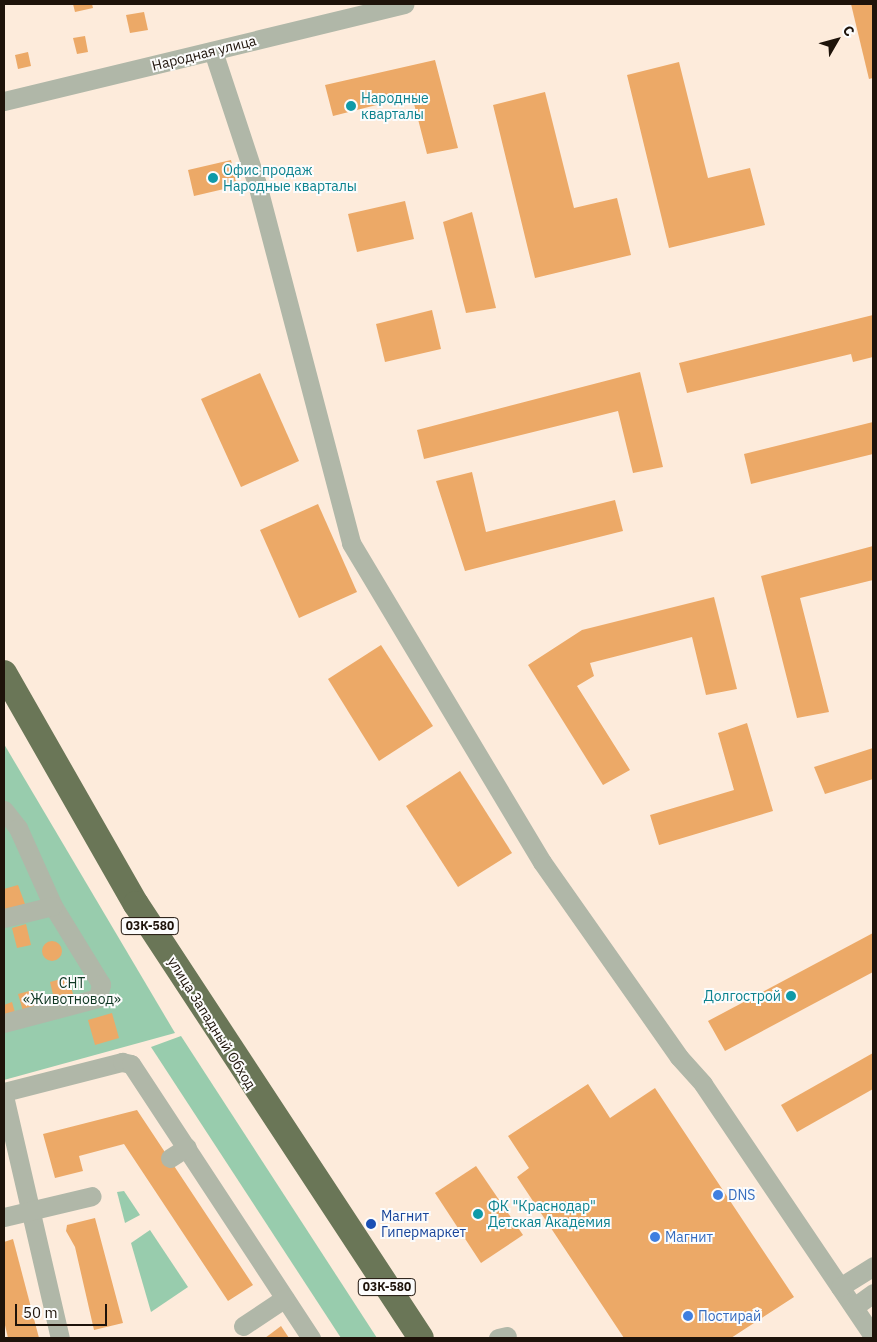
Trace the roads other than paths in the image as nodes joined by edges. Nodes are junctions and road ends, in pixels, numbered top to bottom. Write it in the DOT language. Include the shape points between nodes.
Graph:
graph roads {
  1 [pos="404,4"];
  2 [pos="213,51"];
  3 [pos="4,101"];
  4 [pos="4,673"];
  5 [pos="4,692"];
  6 [pos="4,810"];
  7 [pos="54,906"];
  8 [pos="4,918"];
  9 [pos="4,1022"];
  10 [pos="4,1092"];
  11 [pos="4,1096"];
  12 [pos="187,1147"];
  13 [pos="170,1158"];
  14 [pos="92,1196"];
  15 [pos="29,1212"];
  16 [pos="4,1217"];
  17 [pos="873,1266"];
  18 [pos="840,1287"];
  19 [pos="873,1294"];
  20 [pos="285,1298"];
  21 [pos="854,1307"];
  22 [pos="243,1326"];
  23 [pos="412,1334"];
  24 [pos="873,1336"];
  25 [pos="60,1338"];
  26 [pos="311,1338"];
  1 -- 2 [label="street, Народная улица"];
  2 -- 3 [label="street, Народная улица"];
  2 -- 18 [label="street" via="257,184 351,543 542,862 679,1057 703,1084"];
  4 -- 23 [label="highway, улица Западный Обход / 03К-580" via="136,904"];
  5 -- 23 [label="highway, улица Западный Обход / 03К-580" via="218,1050"];
  6 -- 7 [label="street" via="18,828"];
  7 -- 8 [label="street"];
  7 -- 9 [label="street" via="101,984 98,998"];
  10 -- 12 [label="street" via="127,1061"];
  11 -- 15 [label="street"];
  12 -- 13 [label="street"];
  12 -- 20 [label="street"];
  14 -- 15 [label="street"];
  15 -- 16 [label="street"];
  15 -- 25 [label="street"];
  17 -- 18 [label="street"];
  18 -- 21 [label="street"];
  19 -- 21 [label="street"];
  20 -- 22 [label="street"];
  20 -- 26 [label="street"];
  21 -- 24 [label="street"];
}
